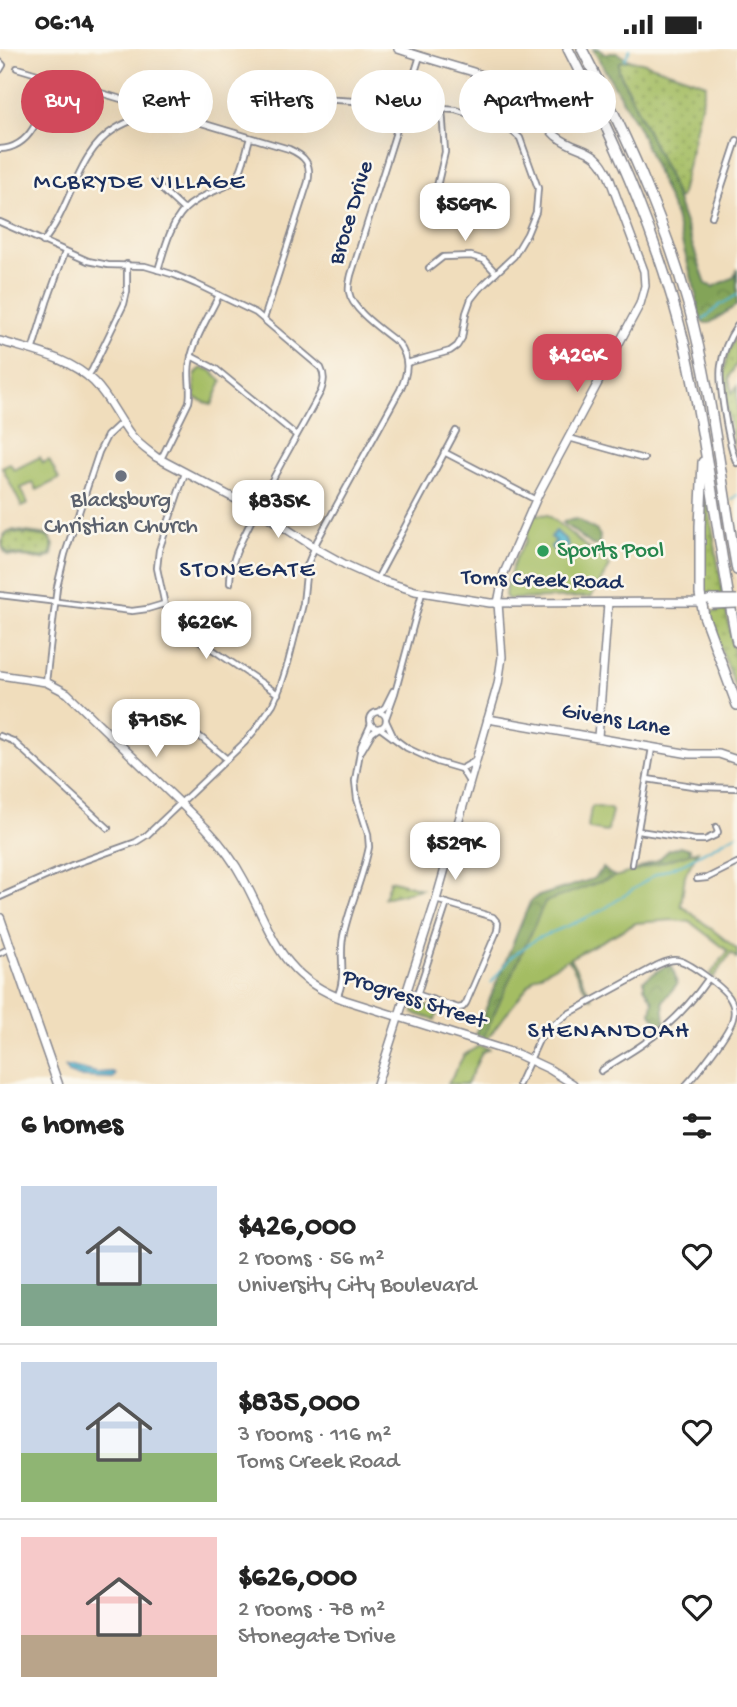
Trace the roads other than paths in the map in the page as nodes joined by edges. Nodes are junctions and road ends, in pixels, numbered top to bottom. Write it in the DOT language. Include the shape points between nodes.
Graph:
graph roads {
  1 [pos="398,49"];
  2 [pos="568,49"];
  3 [pos="582,49"];
  4 [pos="420,56"];
  5 [pos="0,62"];
  6 [pos="17,68"];
  7 [pos="0,70"];
  8 [pos="23,70"];
  9 [pos="415,70"];
  10 [pos="445,109"];
  11 [pos="118,127"];
  12 [pos="213,127"];
  13 [pos="30,133"];
  14 [pos="395,133"];
  15 [pos="444,133"];
  16 [pos="250,138"];
  17 [pos="737,139"];
  18 [pos="0,149"];
  19 [pos="156,184"];
  20 [pos="435,195"];
  21 [pos="184,210"];
  22 [pos="712,216"];
  23 [pos="0,222"];
  24 [pos="43,241"];
  25 [pos="65,253"];
  26 [pos="127,264"];
  27 [pos="429,268"];
  28 [pos="158,270"];
  29 [pos="496,273"];
  30 [pos="219,295"];
  31 [pos="264,320"];
  32 [pos="737,326"];
  33 [pos="0,341"];
  34 [pos="32,351"];
  35 [pos="191,355"];
  36 [pos="407,363"];
  37 [pos="88,376"];
  38 [pos="122,422"];
  39 [pos="456,431"];
  40 [pos="296,435"];
  41 [pos="569,438"];
  42 [pos="704,442"];
  43 [pos="444,452"];
  44 [pos="644,459"];
  45 [pos="160,460"];
  46 [pos="737,463"];
  47 [pos="186,473"];
  48 [pos="536,500"];
  49 [pos="256,510"];
  50 [pos="314,547"];
  51 [pos="737,571"];
  52 [pos="377,579"];
  53 [pos="230,583"];
  54 [pos="422,592"];
  55 [pos="0,596"];
  56 [pos="737,601"];
  57 [pos="55,602"];
  58 [pos="701,602"];
  59 [pos="498,603"];
  60 [pos="608,603"];
  61 [pos="164,604"];
  62 [pos="737,642"];
  63 [pos="0,675"];
  64 [pos="46,682"];
  65 [pos="395,688"];
  66 [pos="278,694"];
  67 [pos="737,705"];
  68 [pos="183,711"];
  69 [pos="379,712"];
  70 [pos="386,719"];
  71 [pos="488,719"];
  72 [pos="370,724"];
  73 [pos="379,728"];
  74 [pos="0,736"];
  75 [pos="598,737"];
  76 [pos="395,739"];
  77 [pos="652,747"];
  78 [pos="359,754"];
  79 [pos="227,759"];
  80 [pos="737,759"];
  81 [pos="476,760"];
  82 [pos="461,769"];
  83 [pos="647,779"];
  84 [pos="469,782"];
  85 [pos="735,788"];
  86 [pos="181,803"];
  87 [pos="716,827"];
  88 [pos="108,828"];
  89 [pos="639,831"];
  90 [pos="737,863"];
  91 [pos="632,864"];
  92 [pos="697,879"];
  93 [pos="0,897"];
  94 [pos="436,900"];
  95 [pos="447,903"];
  96 [pos="0,918"];
  97 [pos="10,947"];
  98 [pos="0,953"];
  99 [pos="708,979"];
  100 [pos="407,991"];
  101 [pos="417,995"];
  102 [pos="337,997"];
  103 [pos="398,1017"];
  104 [pos="530,1059"];
  105 [pos="601,1071"];
  106 [pos="58,1084"];
  107 [pos="377,1084"];
  108 [pos="519,1084"];
  109 [pos="573,1084"];
  110 [pos="687,1084"];
  1 -- 4 [label="main road"];
  2 -- 42 [label="highway" via="619,153 658,253 685,348"];
  3 -- 51 [label="highway" via="641,171 688,304 709,395"];
  4 -- 9 [label="street, Broce Drive"];
  4 -- 41 [label="main road" via="517,88 553,133 591,153 609,177 642,265 645,286 640,304"];
  5 -- 7 [label="street"];
  6 -- 8 [label="street"];
  10 -- 29 [label="street" via="509,127 523,143 537,185 537,209 527,234"];
  11 -- 24 [label="street" via="86,159 59,219"];
  12 -- 16 [label="street"];
  13 -- 18 [label="street" via="17,145"];
  14 -- 36 [label="street, Broce Drive" via="349,294 356,307 400,344"];
  15 -- 20 [label="street" via="445,152"];
  16 -- 21 [label="street" via="235,180"];
  16 -- 31 [label="street" via="292,150 304,157 309,167"];
  17 -- 22 [label="street"];
  19 -- 21 [label="street"];
  21 -- 28 [label="street"];
  23 -- 24 [label="street"];
  24 -- 25 [label="street"];
  25 -- 26 [label="street" via="95,263"];
  25 -- 34 [label="street"];
  26 -- 28 [label="street"];
  26 -- 37 [label="street" via="124,304"];
  27 -- 29 [label="street" via="443,257 471,256 484,260"];
  28 -- 30 [label="street"];
  29 -- 36 [label="street" via="471,299 457,346"];
  30 -- 31 [label="street"];
  30 -- 35 [label="street"];
  31 -- 40 [label="street" via="323,373 321,391"];
  32 -- 46 [label="street" via="723,352 720,375"];
  33 -- 34 [label="main road, Toms Creek Road"];
  34 -- 37 [label="main road, Toms Creek Road" via="66,362"];
  35 -- 40 [label="street" via="216,369"];
  35 -- 45 [label="street" via="190,402"];
  36 -- 50 [label="street" via="403,384"];
  37 -- 38 [label="main road, Toms Creek Road"];
  38 -- 45 [label="main road, Toms Creek Road" via="137,442"];
  38 -- 57 [label="street" via="99,452 65,555"];
  39 -- 43 [label="street"];
  40 -- 49 [label="street"];
  41 -- 44 [label="street"];
  41 -- 48 [label="main road"];
  42 -- 58 [label="highway"];
  42 -- 62 [label="highway"];
  43 -- 48 [label="street"];
  43 -- 52 [label="street"];
  45 -- 47 [label="main road, Toms Creek Road"];
  47 -- 49 [label="main road, Toms Creek Road"];
  47 -- 61 [label="street" via="158,557"];
  48 -- 59 [label="main road" via="503,577"];
  49 -- 50 [label="main road, Toms Creek Road"];
  49 -- 53 [label="street" via="233,561"];
  50 -- 52 [label="main road, Toms Creek Road"];
  50 -- 66 [label="street"];
  52 -- 54 [label="main road, Toms Creek Road"];
  54 -- 59 [label="main road, Toms Creek Road"];
  54 -- 65 [label="street"];
  55 -- 57 [label="street"];
  56 -- 58 [label="main road, Toms Creek Road, bridge"];
  57 -- 61 [label="street" via="132,611"];
  57 -- 64 [label="street"];
  58 -- 60 [label="main road, Toms Creek Road"];
  58 -- 67 [label="highway"];
  59 -- 60 [label="main road, Toms Creek Road"];
  59 -- 71 [label="main road" via="502,663"];
  60 -- 75 [label="main road"];
  61 -- 66 [label="street" via="176,625"];
  63 -- 64 [label="main road, Progress Street"];
  64 -- 86 [label="main road, Progress Street" via="75,699"];
  65 -- 69 [label="street"];
  65 -- 70 [label="street"];
  66 -- 79 [label="street" via="255,730"];
  68 -- 79 [label="street" via="187,726"];
  69 -- 70 [label="street"];
  69 -- 72 [label="street" via="371,715"];
  70 -- 73 [label="street"];
  70 -- 76 [label="street"];
  71 -- 75 [label="main road, Givens Lane"];
  71 -- 81 [label="main road"];
  72 -- 73 [label="street"];
  72 -- 78 [label="street"];
  73 -- 76 [label="street"];
  73 -- 78 [label="street"];
  74 -- 88 [label="street" via="13,741"];
  75 -- 77 [label="main road, Givens Lane"];
  76 -- 82 [label="street"];
  77 -- 80 [label="main road, Givens Lane"];
  77 -- 83 [label="street"];
  78 -- 102 [label="street" via="356,792 369,847 343,938 343,979"];
  79 -- 86 [label="street"];
  81 -- 82 [label="street"];
  81 -- 84 [label="main road"];
  82 -- 84 [label="street"];
  83 -- 85 [label="street"];
  83 -- 89 [label="street"];
  84 -- 94 [label="main road"];
  86 -- 93 [label="street" via="139,840"];
  86 -- 102 [label="main road, Progress Street" via="230,857 284,957 309,981"];
  87 -- 89 [label="street" via="716,835 699,841"];
  89 -- 91 [label="street"];
  90 -- 92 [label="street"];
  94 -- 95 [label="street"];
  94 -- 100 [label="main road"];
  95 -- 101 [label="street"];
  95 -- 101 [label="street" via="493,918 497,931 463,1007"];
  96 -- 97 [label="main road"];
  97 -- 98 [label="street"];
  97 -- 106 [label="main road"];
  99 -- 104 [label="street" via="681,961 661,964 554,1024 541,1036"];
  99 -- 105 [label="street" via="664,1029"];
  99 -- 110 [label="street" via="730,999 733,1019"];
  100 -- 101 [label="street"];
  100 -- 103 [label="main road"];
  102 -- 103 [label="main road, Progress Street"];
  103 -- 104 [label="main road, Progress Street"];
  103 -- 107 [label="main road"];
  104 -- 108 [label="street"];
  104 -- 109 [label="main road, Progress Street"];
}
